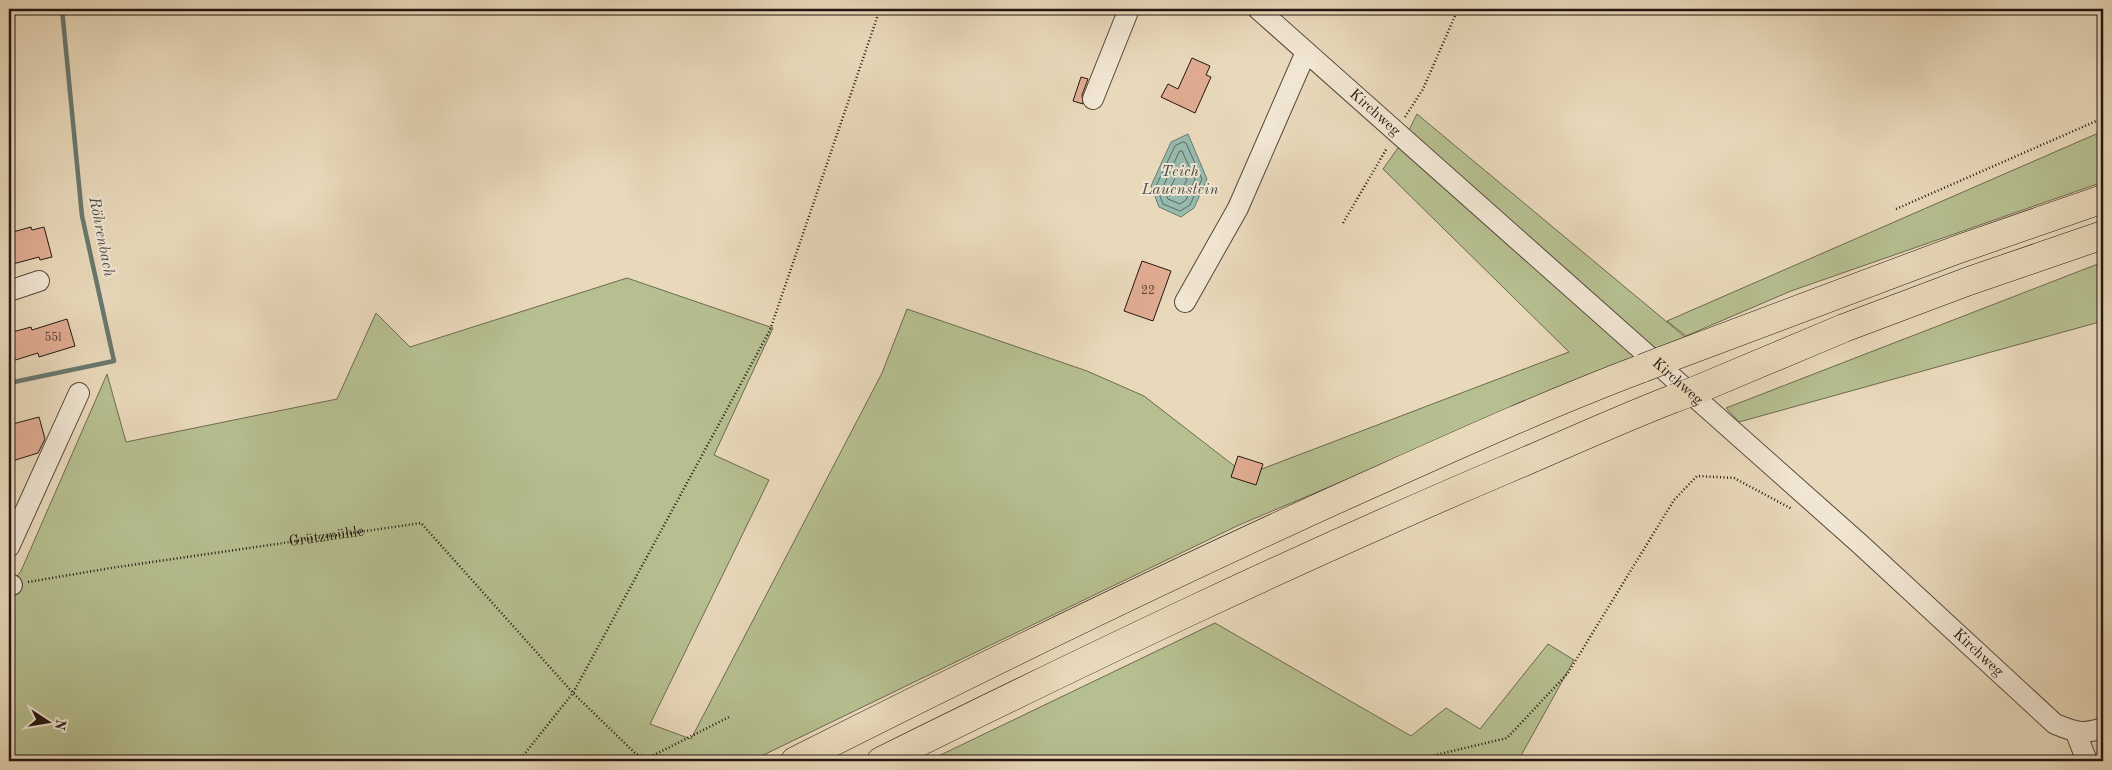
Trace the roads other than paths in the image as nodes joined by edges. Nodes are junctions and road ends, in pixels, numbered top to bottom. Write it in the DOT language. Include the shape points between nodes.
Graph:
graph roads {
  1 [pos="1129,9"];
  2 [pos="1258,9"];
  3 [pos="1306,52"];
  4 [pos="1094,99"];
  5 [pos="2103,199"];
  6 [pos="2103,235"];
  7 [pos="39,281"];
  8 [pos="9,290"];
  9 [pos="1186,302"];
  10 [pos="79,393"];
  11 [pos="9,547"];
  12 [pos="2103,728"];
  13 [pos="2076,732"];
  14 [pos="795,761"];
  15 [pos="881,761"];
  16 [pos="2087,761"];
  1 -- 4 [label="street"];
  2 -- 3 [label="street, Kirchweg"];
  3 -- 9 [label="street" via="1238,208"];
  3 -- 13 [label="street, Kirchweg" via="1860,544 2054,724"];
  5 -- 14 [label="highway" via="1959,249 1652,364 1440,453 990,662"];
  6 -- 15 [label="highway" via="1844,328 1458,490 1267,574"];
  7 -- 8 [label="street"];
  10 -- 11 [label="street"];
  12 -- 13 [label="street, Kirchweg" via="2089,733"];
  13 -- 16 [label="street"];
}
